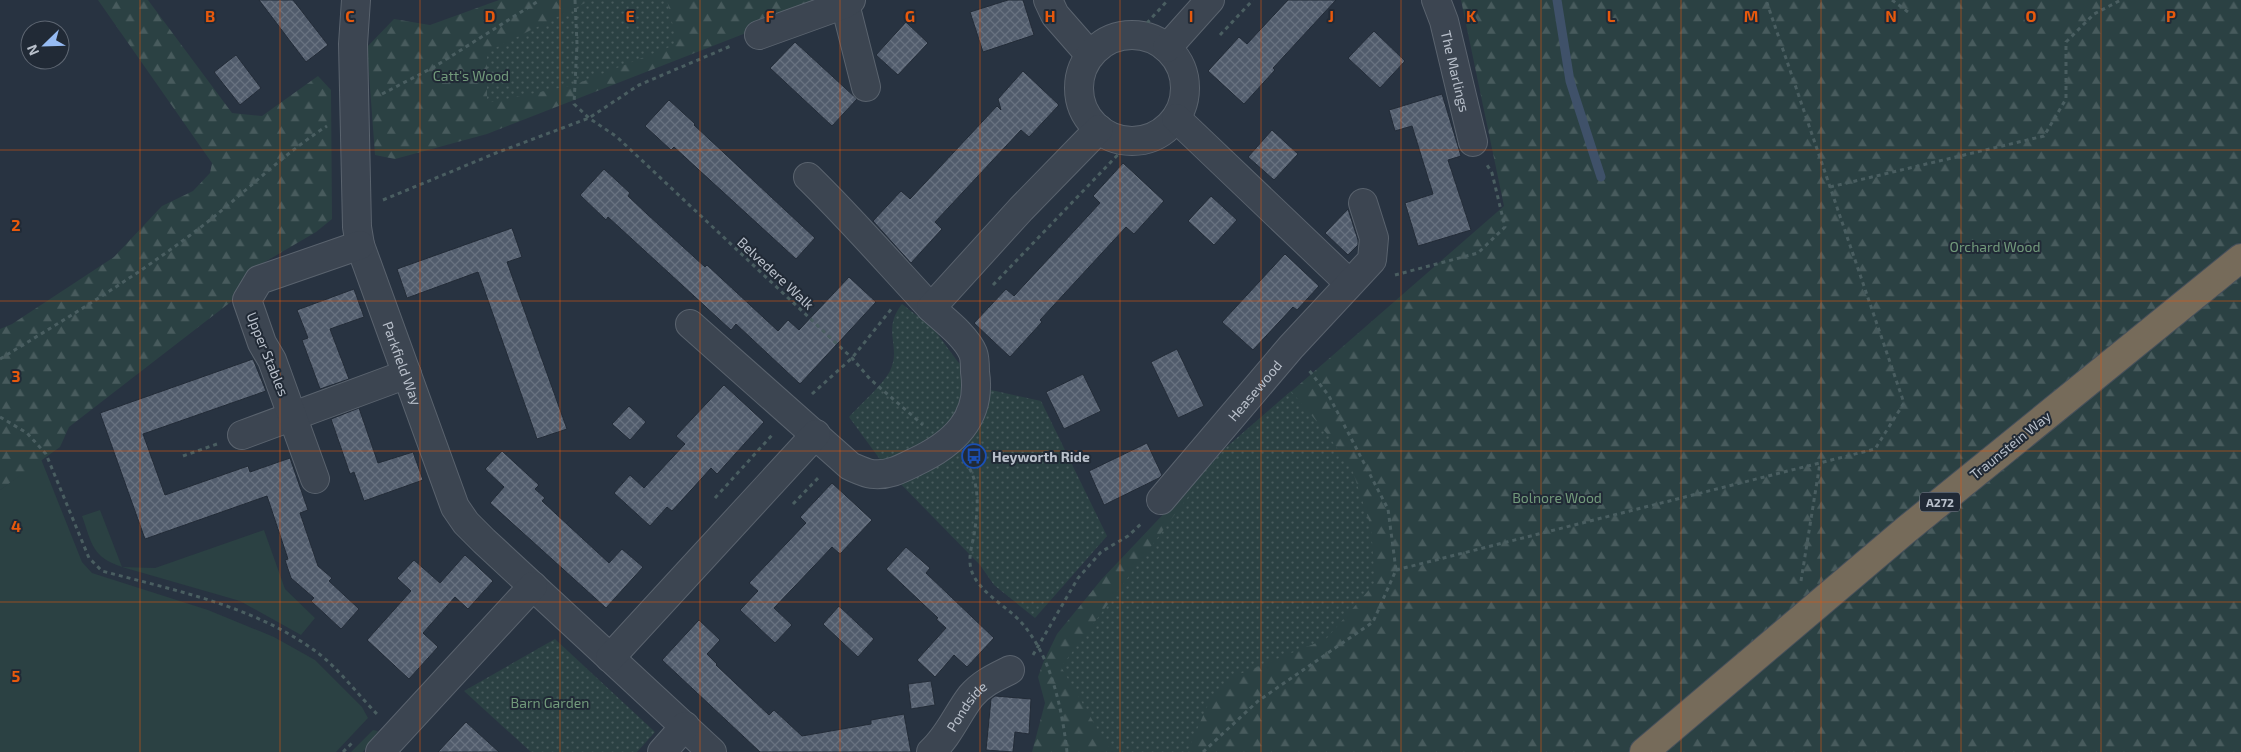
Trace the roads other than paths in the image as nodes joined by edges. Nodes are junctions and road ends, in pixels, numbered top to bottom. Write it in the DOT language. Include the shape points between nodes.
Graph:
graph roads {
  1 [pos="356,0"];
  2 [pos="1048,0"];
  3 [pos="1210,0"];
  4 [pos="1436,0"];
  5 [pos="848,2"];
  6 [pos="759,35"];
  7 [pos="1167,48"];
  8 [pos="1090,55"];
  9 [pos="866,87"];
  10 [pos="1176,118"];
  11 [pos="1098,129"];
  12 [pos="1473,142"];
  13 [pos="808,177"];
  14 [pos="1363,202"];
  15 [pos="360,245"];
  16 [pos="2241,258"];
  17 [pos="1349,283"];
  18 [pos="931,308"];
  19 [pos="690,324"];
  20 [pos="406,374"];
  21 [pos="293,417"];
  22 [pos="816,434"];
  23 [pos="242,435"];
  24 [pos="315,479"];
  25 [pos="1161,500"];
  26 [pos="533,586"];
  27 [pos="610,658"];
  28 [pos="1010,670"];
  29 [pos="685,726"];
  30 [pos="380,752"];
  31 [pos="662,752"];
  32 [pos="712,752"];
  33 [pos="931,752"];
  34 [pos="1644,752"];
  1 -- 15 [label="street, Parkfield Way" via="356,210"];
  2 -- 8 [label="street" via="1055,15"];
  3 -- 7 [label="street"];
  4 -- 12 [label="street, The Marlings"];
  5 -- 6 [label="street"];
  5 -- 9 [label="street"];
  7 -- 8 [label="street" via="1136,35 1111,40"];
  7 -- 10 [label="street" via="1177,60 1186,89"];
  8 -- 11 [label="street" via="1082,70 1079,86 1081,102"];
  10 -- 11 [label="street" via="1164,131 1148,139 1114,138"];
  10 -- 17 [label="street"];
  11 -- 18 [label="street"];
  13 -- 18 [label="street"];
  14 -- 17 [label="street, Heasewood" via="1374,238 1372,260"];
  15 -- 20 [label="street, Parkfield Way"];
  15 -- 21 [label="street, Upper Stables" via="259,280 247,300"];
  16 -- 34 [label="highway, Traunstein Way / A272" via="1907,529"];
  17 -- 25 [label="street, Heasewood"];
  18 -- 22 [label="street" via="972,352 978,387 965,426 947,445 890,473 871,474 850,466"];
  19 -- 22 [label="street"];
  20 -- 21 [label="street"];
  20 -- 26 [label="street, Parkfield Way" via="455,506 466,523"];
  21 -- 23 [label="street"];
  21 -- 24 [label="street, Upper Stables"];
  22 -- 27 [label="street"];
  26 -- 27 [label="street, Parkfield Way"];
  26 -- 30 [label="street"];
  27 -- 29 [label="street"];
  28 -- 33 [label="street, Pondside" via="985,682"];
  29 -- 31 [label="street"];
  29 -- 32 [label="street"];
}
